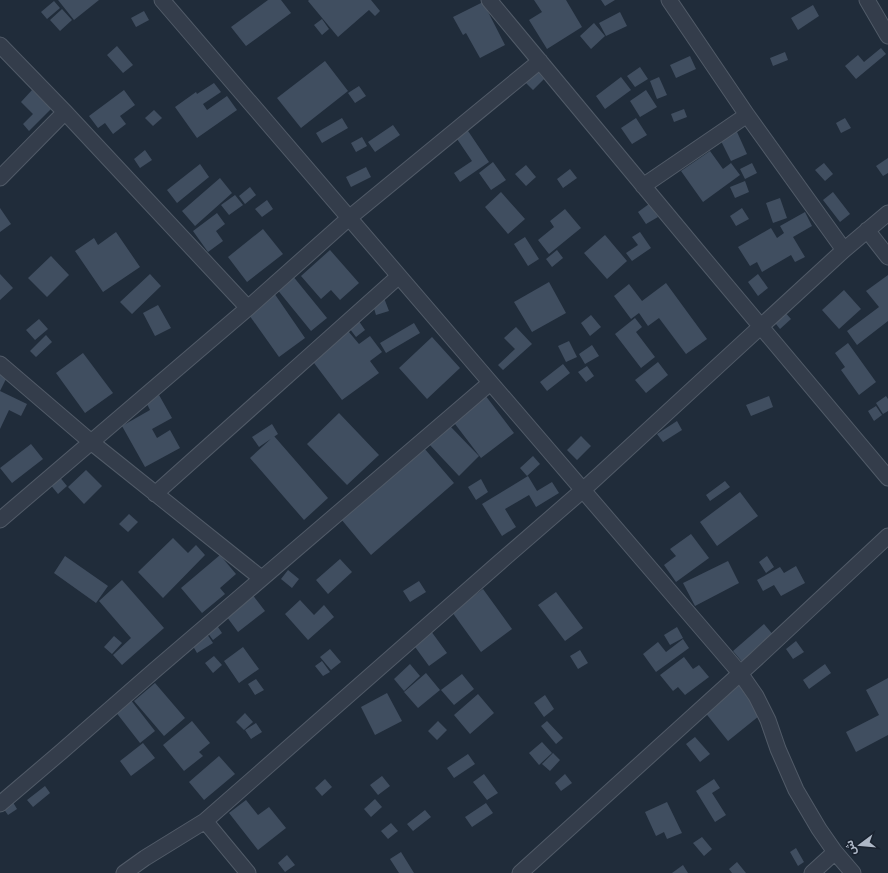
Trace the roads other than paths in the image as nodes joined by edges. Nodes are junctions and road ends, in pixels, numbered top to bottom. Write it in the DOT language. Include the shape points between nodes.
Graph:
graph roads {
  1 [pos="162,0"];
  2 [pos="490,0"];
  3 [pos="669,0"];
  4 [pos="867,0"];
  5 [pos="888,36"];
  6 [pos="0,45"];
  7 [pos="540,62"];
  8 [pos="65,112"];
  9 [pos="747,115"];
  10 [pos="0,178"];
  11 [pos="643,186"];
  12 [pos="888,213"];
  13 [pos="349,218"];
  14 [pos="867,230"];
  15 [pos="844,250"];
  16 [pos="888,257"];
  17 [pos="399,276"];
  18 [pos="248,308"];
  19 [pos="761,327"];
  20 [pos="0,364"];
  21 [pos="490,382"];
  22 [pos="91,442"];
  23 [pos="888,478"];
  24 [pos="583,490"];
  25 [pos="156,494"];
  26 [pos="0,520"];
  27 [pos="888,536"];
  28 [pos="261,578"];
  29 [pos="740,673"];
  30 [pos="0,804"];
  31 [pos="205,821"];
  32 [pos="835,852"];
  33 [pos="124,873"];
  34 [pos="248,873"];
  35 [pos="520,873"];
  36 [pos="812,873"];
  37 [pos="853,873"];
  1 -- 13 [label="street"];
  2 -- 7 [label="street"];
  3 -- 9 [label="street"];
  4 -- 5 [label="street"];
  6 -- 8 [label="street"];
  7 -- 11 [label="street"];
  7 -- 13 [label="street"];
  8 -- 10 [label="street"];
  8 -- 18 [label="street"];
  9 -- 11 [label="street"];
  9 -- 15 [label="street"];
  11 -- 19 [label="street"];
  12 -- 14 [label="street"];
  13 -- 17 [label="street"];
  13 -- 18 [label="street"];
  14 -- 15 [label="street"];
  14 -- 16 [label="street"];
  15 -- 19 [label="street"];
  17 -- 21 [label="street"];
  17 -- 25 [label="street"];
  18 -- 22 [label="street"];
  19 -- 23 [label="street"];
  19 -- 24 [label="street"];
  20 -- 22 [label="street"];
  21 -- 24 [label="street"];
  21 -- 28 [label="street"];
  22 -- 25 [label="street"];
  22 -- 26 [label="street"];
  24 -- 29 [label="street"];
  24 -- 31 [label="street"];
  25 -- 28 [label="street"];
  27 -- 29 [label="street"];
  28 -- 30 [label="street"];
  29 -- 32 [label="street" via="768,720 796,790"];
  29 -- 35 [label="street"];
  31 -- 33 [label="street"];
  31 -- 34 [label="street"];
  32 -- 36 [label="street"];
  32 -- 37 [label="street"];
}
